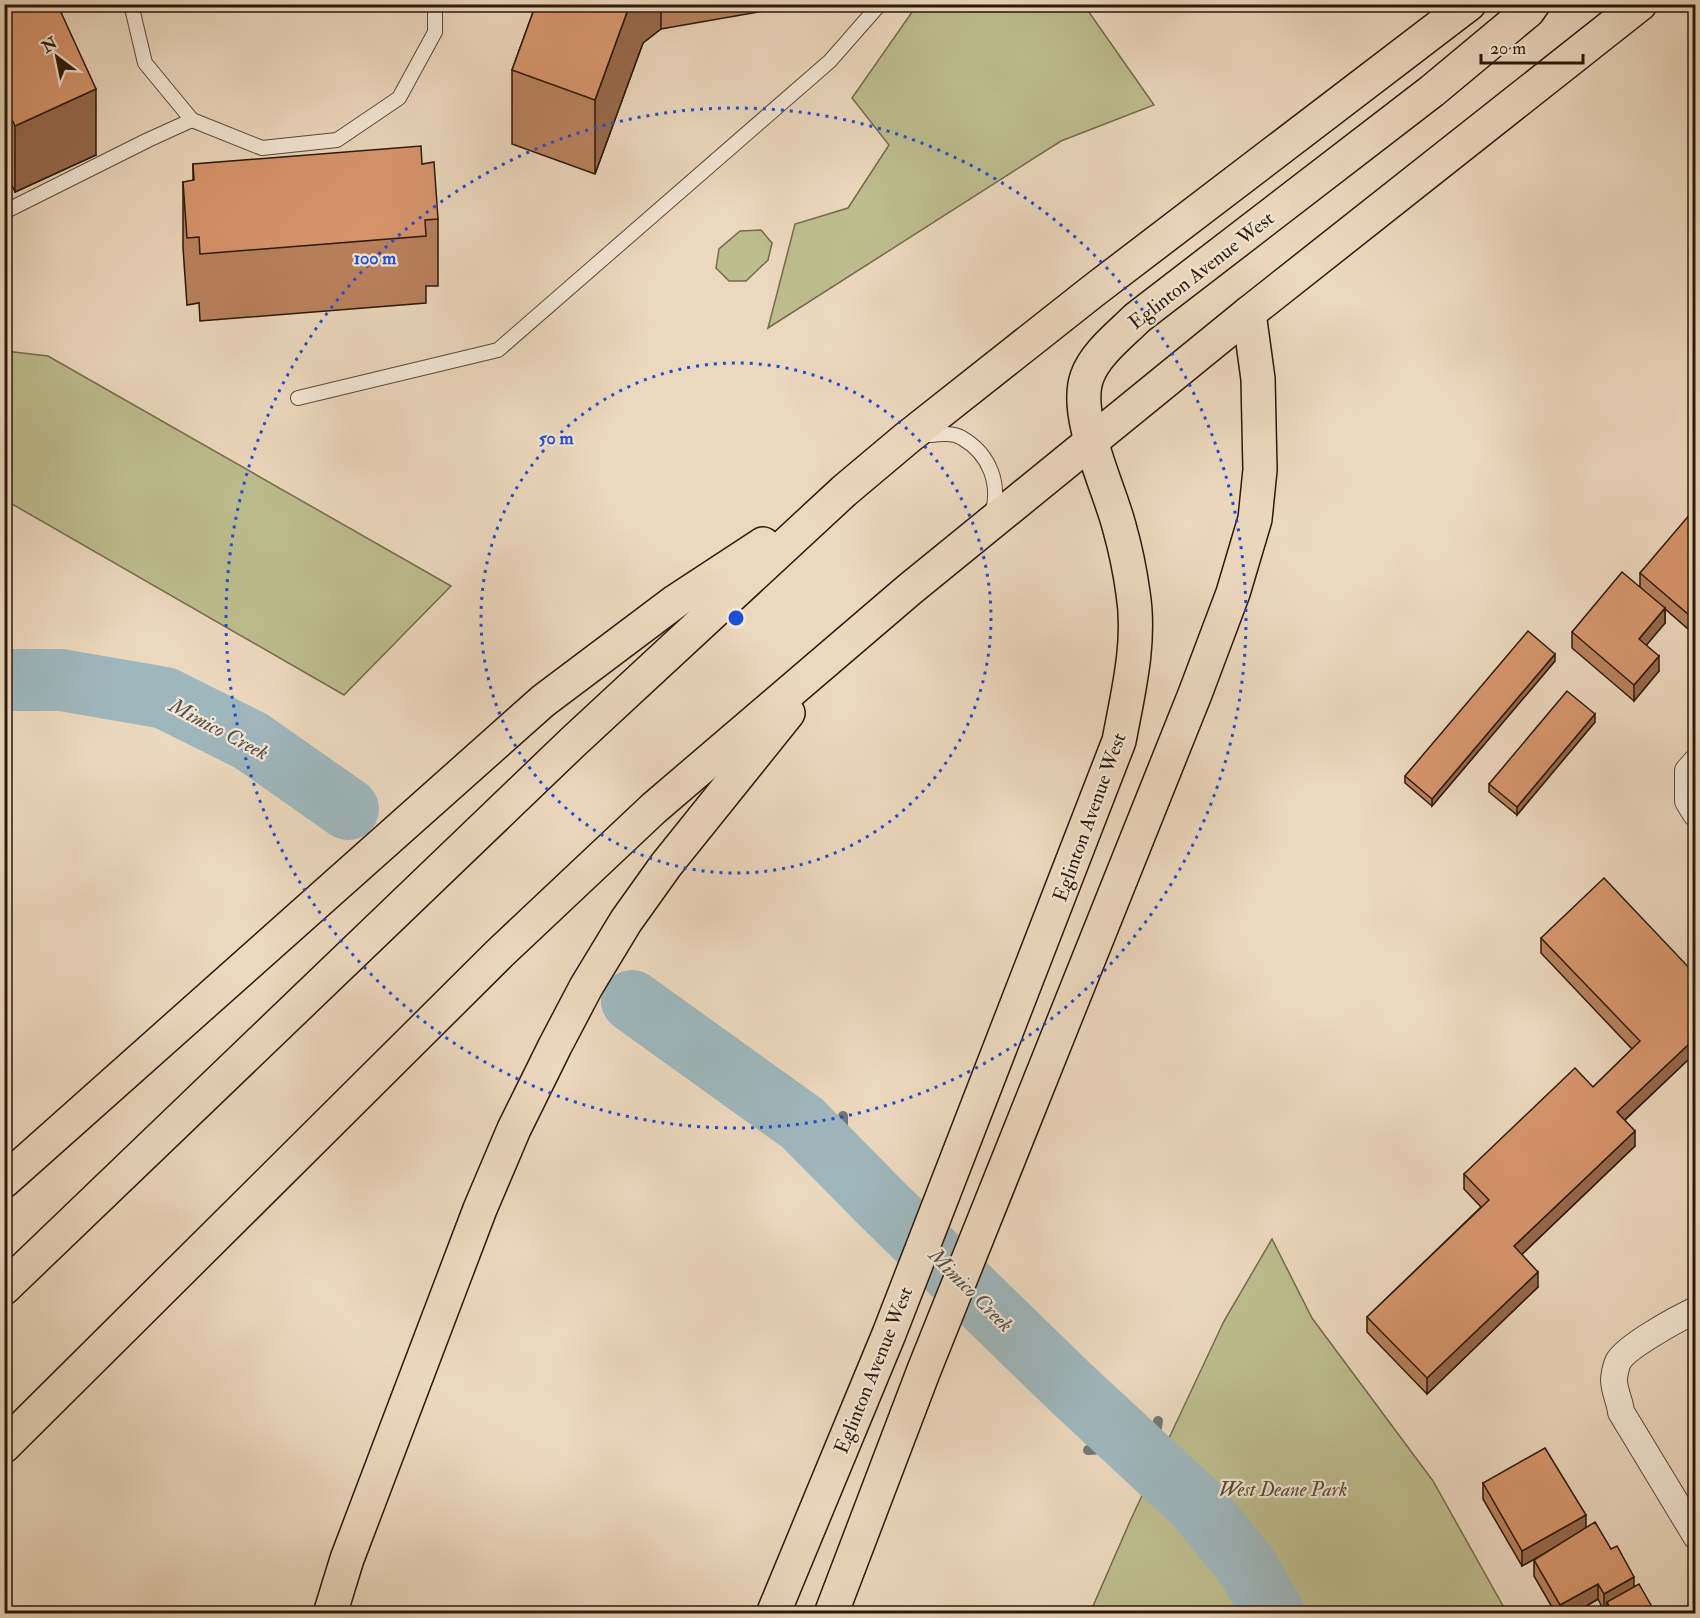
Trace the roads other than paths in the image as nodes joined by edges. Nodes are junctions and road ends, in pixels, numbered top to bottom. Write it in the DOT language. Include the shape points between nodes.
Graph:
graph roads {
  1 [pos="131,4"];
  2 [pos="435,4"];
  3 [pos="880,4"];
  4 [pos="1469,4"];
  5 [pos="1533,4"];
  6 [pos="1640,4"];
  7 [pos="192,120"];
  8 [pos="4,212"];
  9 [pos="1249,313"];
  10 [pos="298,398"];
  11 [pos="907,438"];
  12 [pos="1092,442"];
  13 [pos="844,490"];
  14 [pos="989,525"];
  15 [pos="857,633"];
  16 [pos="1695,762"];
  17 [pos="1695,814"];
  18 [pos="4,1181"];
  19 [pos="4,1287"];
  20 [pos="1695,1310"];
  21 [pos="4,1446"];
  22 [pos="1695,1536"];
  23 [pos="330,1614"];
  24 [pos="773,1614"];
  25 [pos="831,1614"];
  1 -- 7 [label="lane" via="145,63"];
  2 -- 7 [label="lane" via="435,32 399,98 337,140 262,148"];
  3 -- 10 [label="lane" via="830,61 498,350"];
  4 -- 11 [label="main road"];
  5 -- 12 [label="main road, Eglinton Avenue West" via="1432,91 1137,318 1098,358 1087,377 1083,405"];
  6 -- 9 [label="main road"];
  7 -- 8 [label="lane"];
  9 -- 12 [label="main road"];
  9 -- 25 [label="main road" via="1258,379 1260,459 1252,530 1233,593"];
  11 -- 13 [label="main road"];
  11 -- 14 [label="lane" via="944,434 962,437 981,454 993,474 997,499"];
  12 -- 14 [label="main road"];
  12 -- 24 [label="main road, Eglinton Avenue West" via="1119,526 1134,595 1135,639 1119,741 889,1334"];
  13 -- 18 [label="main road" via="676,601 543,701"];
  13 -- 19 [label="main road" via="573,742"];
  14 -- 15 [label="main road"];
  15 -- 21 [label="main road" via="654,808 500,953"];
  15 -- 23 [label="main road" via="781,720 666,865 586,987 519,1119 480,1209 347,1559"];
  16 -- 17 [label="street" via="1688,771 1688,801"];
  20 -- 22 [label="street" via="1642,1340 1618,1360 1614,1381 1620,1412"];
}
